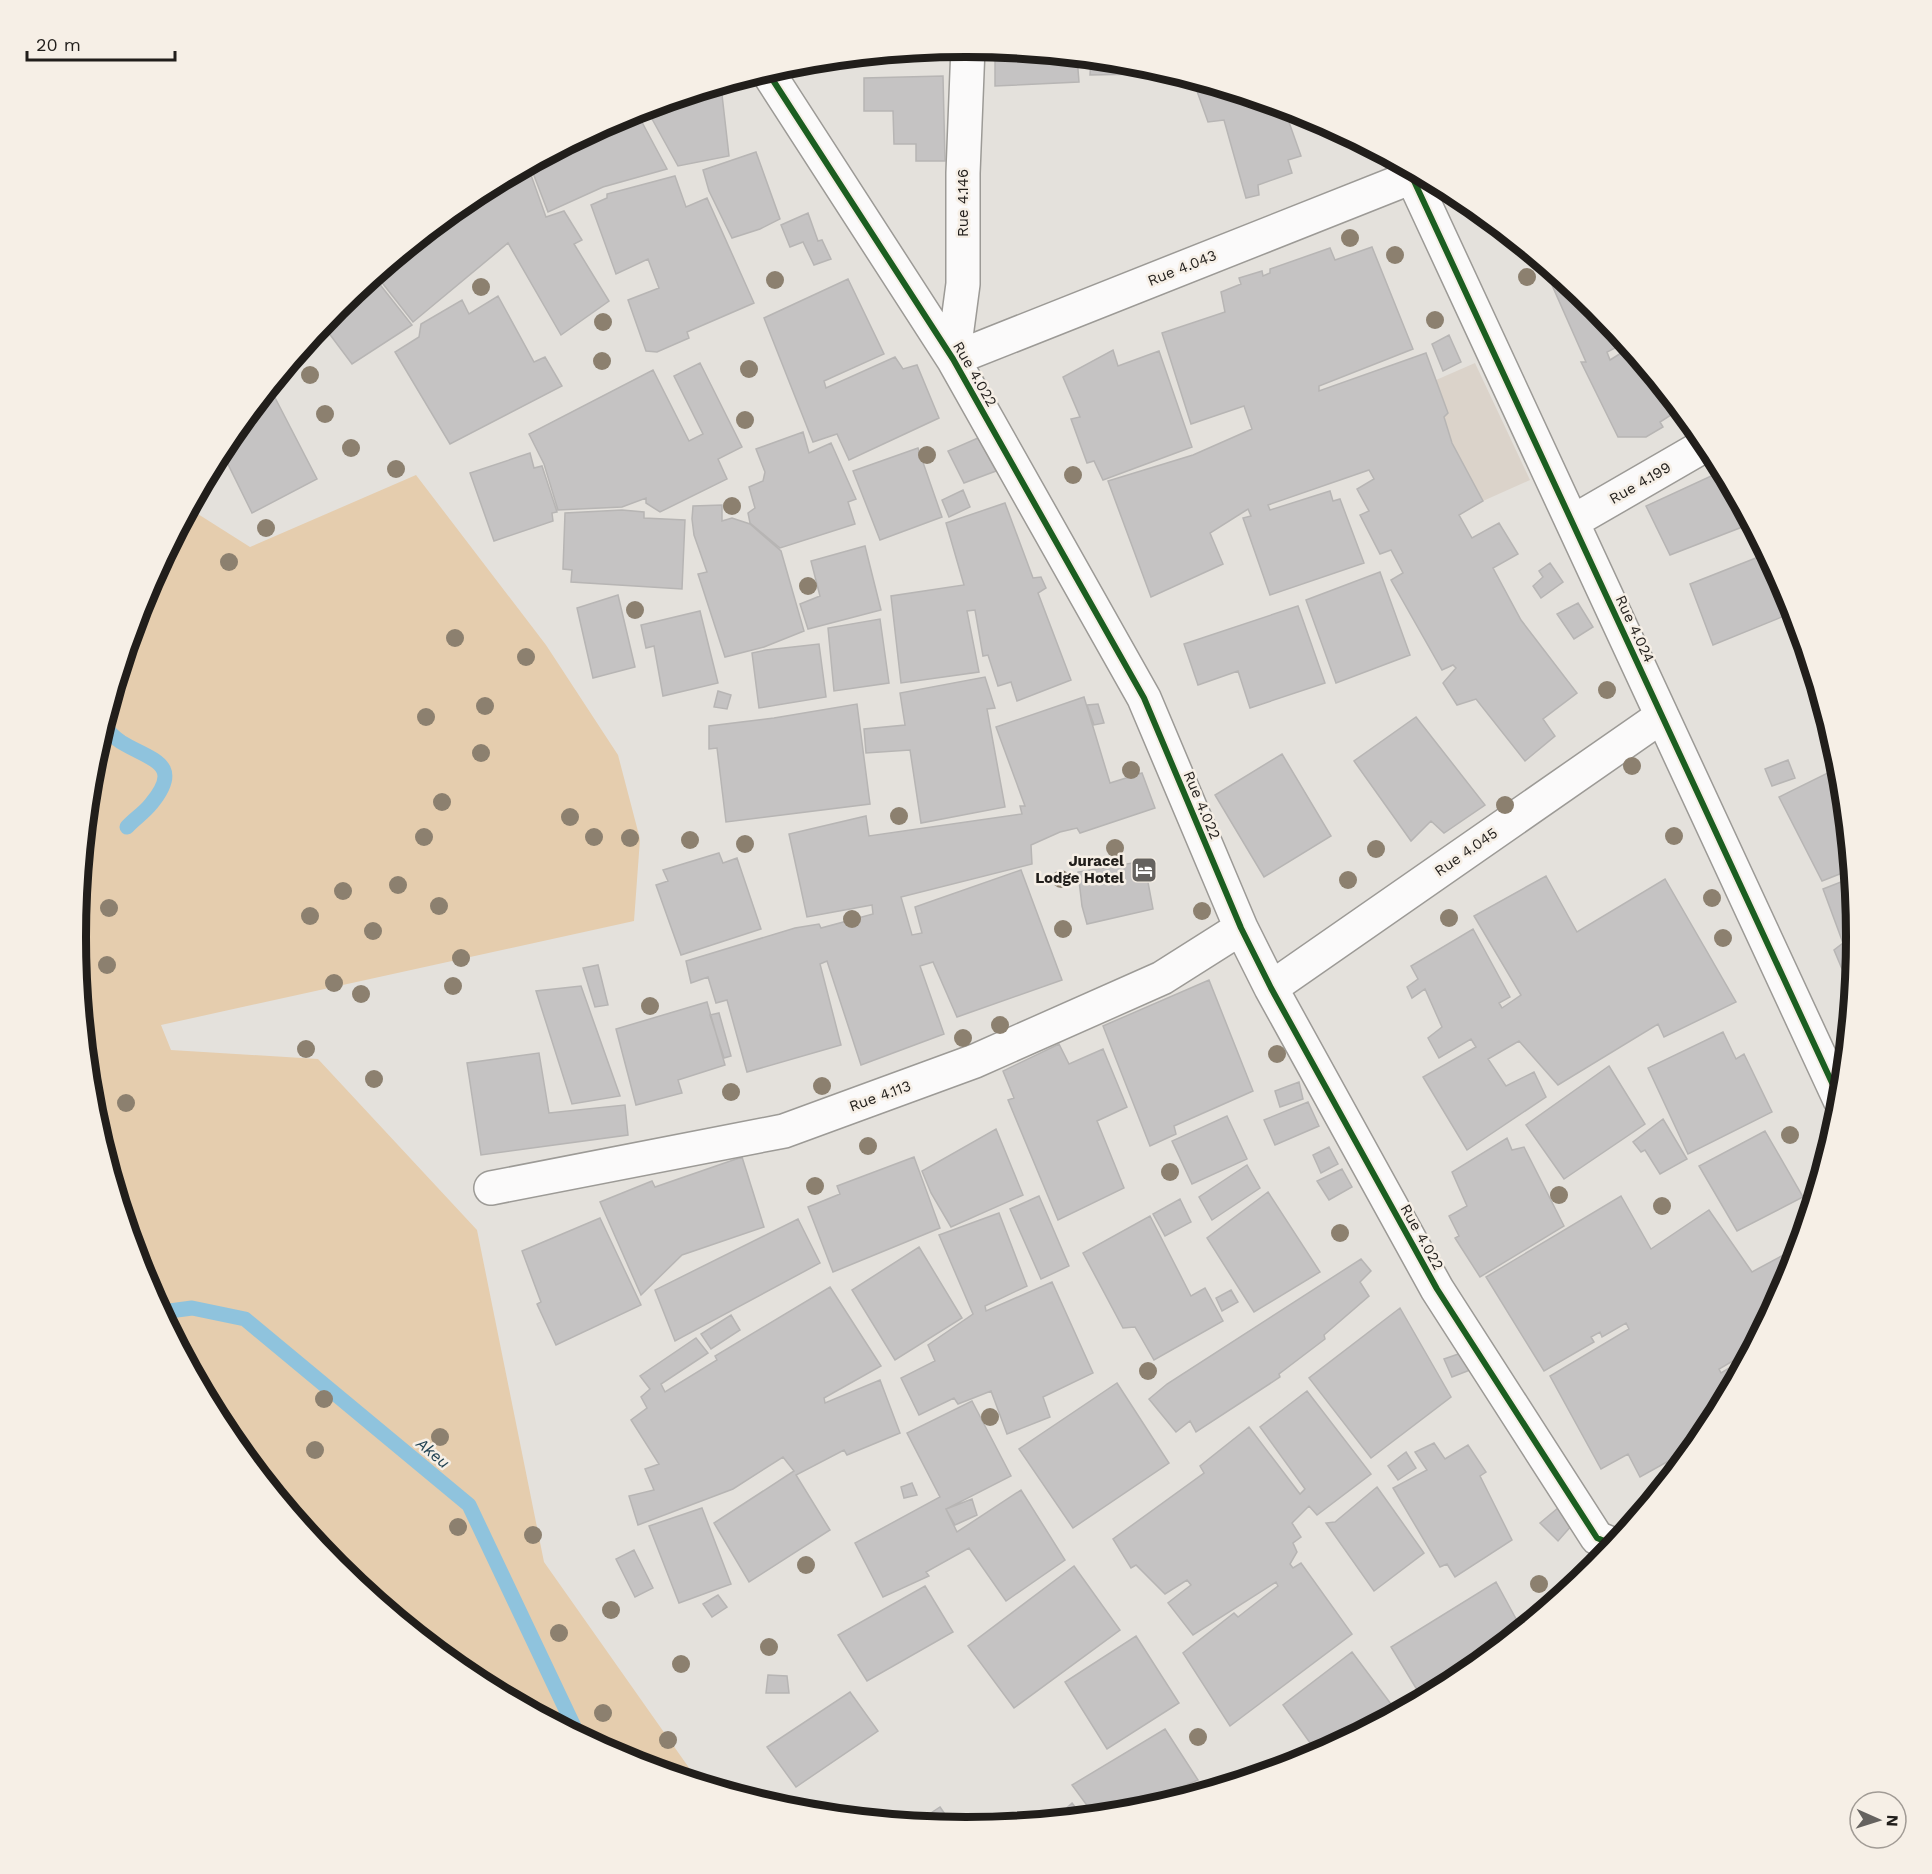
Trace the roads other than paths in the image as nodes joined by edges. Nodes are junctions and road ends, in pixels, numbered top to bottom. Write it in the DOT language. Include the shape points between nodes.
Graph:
graph roads {
  1 [pos="968,57"];
  2 [pos="771,79"];
  3 [pos="1406,175"];
  4 [pos="1413,179"];
  5 [pos="953,359"];
  6 [pos="1699,449"];
  7 [pos="1572,522"];
  8 [pos="1662,716"];
  9 [pos="1241,928"];
  10 [pos="1271,988"];
  11 [pos="1833,1085"];
  12 [pos="491,1188"];
  13 [pos="1605,1541"];
  1 -- 5 [label="street, Rue 4.146" via="963,284"];
  2 -- 5 [label="street, Rue 4.022"];
  3 -- 5 [label="street, Rue 4.043"];
  4 -- 7 [label="street, Rue 4.024"];
  5 -- 9 [label="street, Rue 4.022" via="1144,698"];
  6 -- 7 [label="street, Rue 4.199"];
  7 -- 8 [label="street, Rue 4.024"];
  8 -- 10 [label="street, Rue 4.045"];
  8 -- 11 [label="street, Rue 4.024"];
  9 -- 10 [label="street, Rue 4.022"];
  9 -- 12 [label="street, Rue 4.113" via="1162,978 996,1052 784,1131"];
  10 -- 13 [label="street, Rue 4.022" via="1437,1289 1597,1538"];
}
